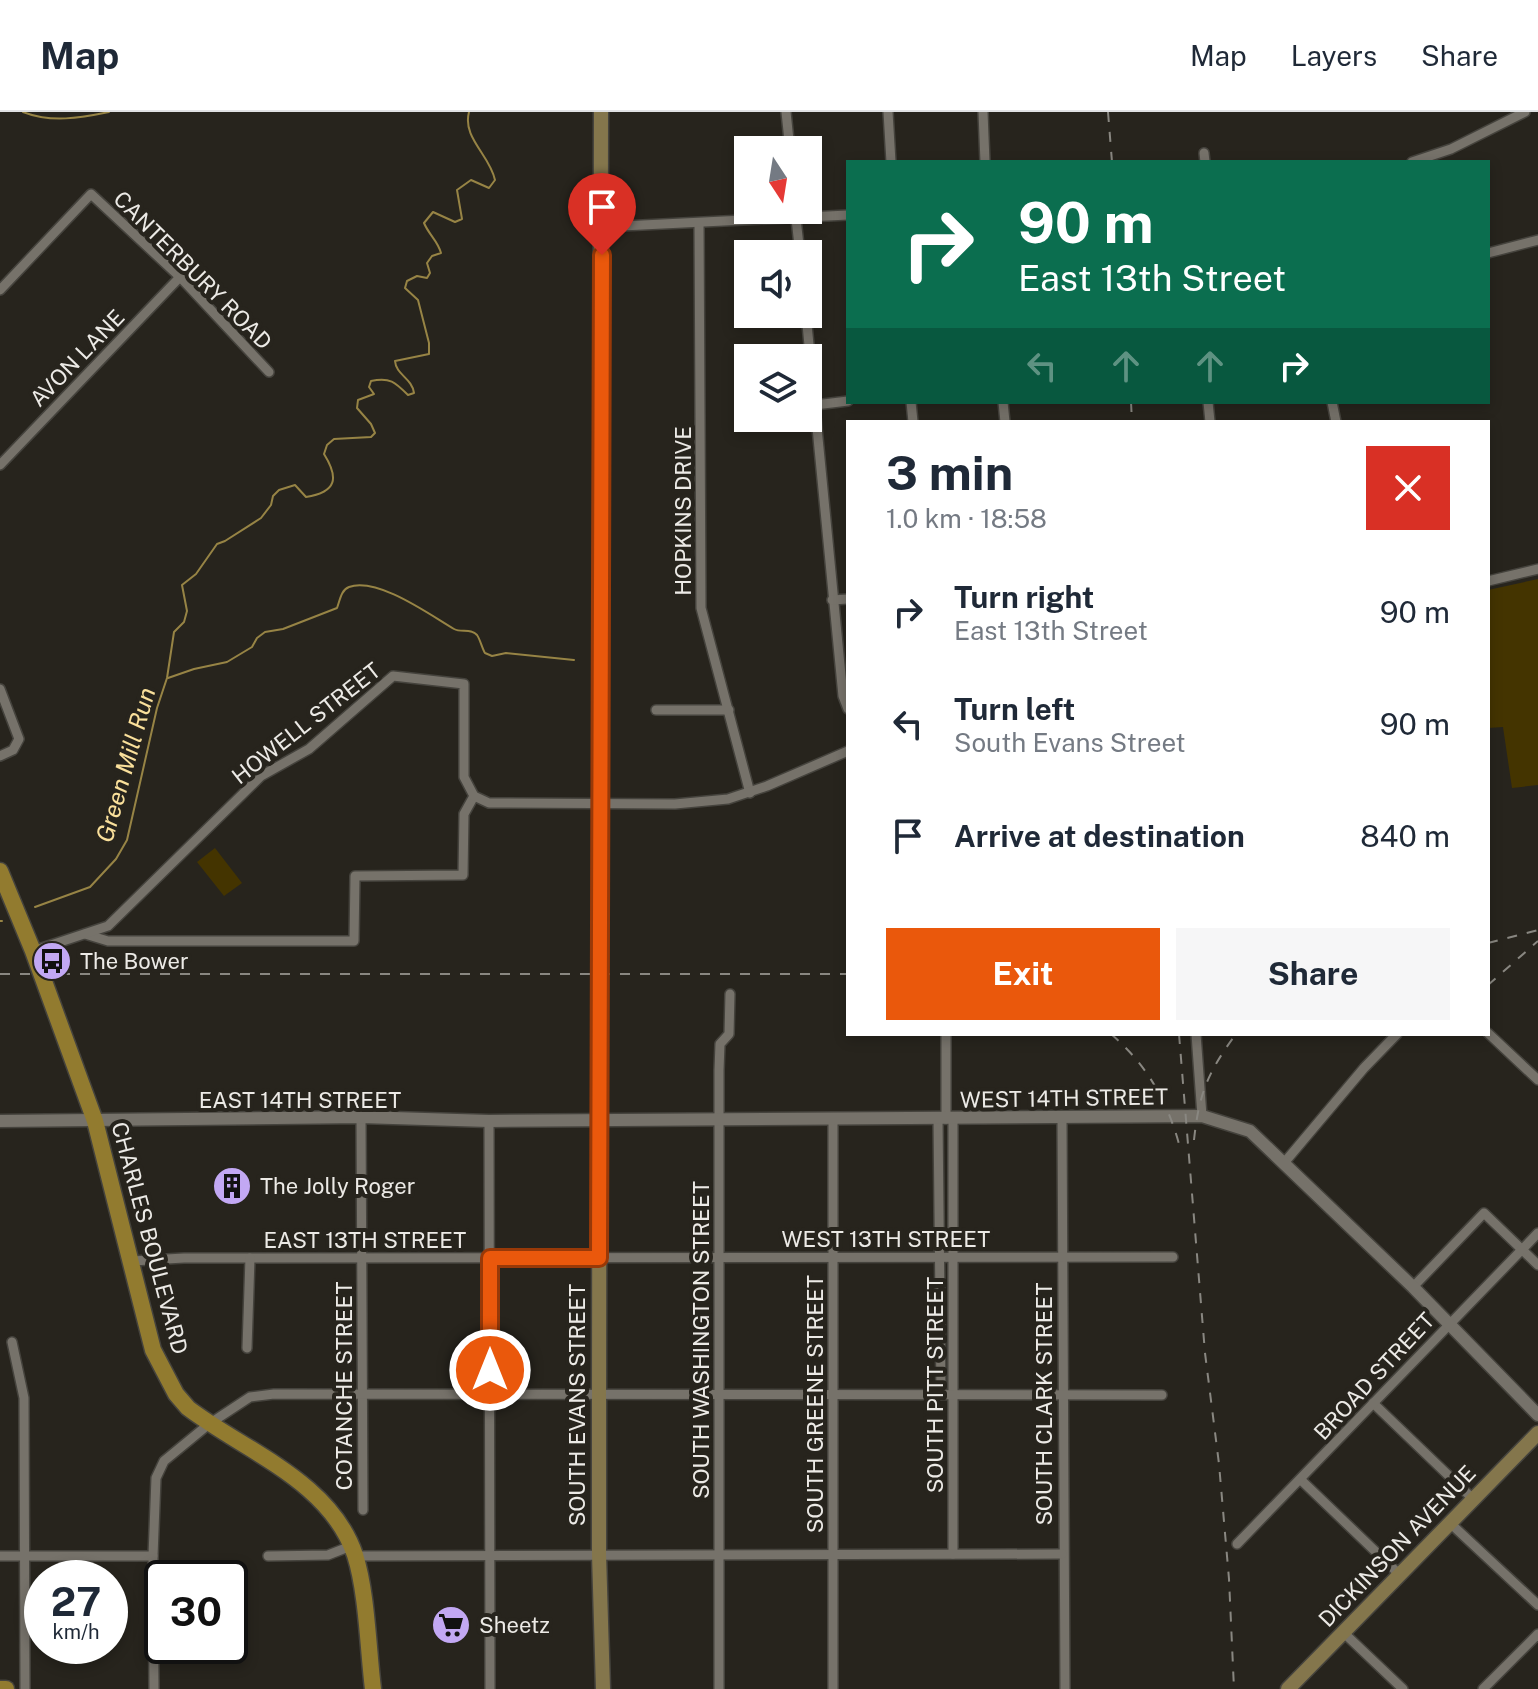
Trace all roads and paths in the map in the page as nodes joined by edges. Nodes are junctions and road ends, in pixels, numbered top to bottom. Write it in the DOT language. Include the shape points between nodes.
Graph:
graph roads {
  1 [pos="601,112"];
  2 [pos="786,112"];
  3 [pos="888,112"];
  4 [pos="983,112"];
  5 [pos="1525,112"];
  6 [pos="789,136"];
  7 [pos="891,160"];
  8 [pos="985,160"];
  9 [pos="1418,160"];
  10 [pos="822,215"];
  11 [pos="846,215"];
  12 [pos="734,220"];
  13 [pos="699,223"];
  14 [pos="602,227"];
  15 [pos="1538,240"];
  16 [pos="1490,252"];
  17 [pos="180,277"];
  18 [pos="0,290"];
  19 [pos="269,372"];
  20 [pos="846,401"];
  21 [pos="822,404"];
  22 [pos="817,432"];
  23 [pos="0,465"];
  24 [pos="1538,569"];
  25 [pos="1490,581"];
  26 [pos="846,599"];
  27 [pos="832,600"];
  28 [pos="0,689"];
  29 [pos="846,704"];
  30 [pos="656,710"];
  31 [pos="729,710"];
  32 [pos="846,752"];
  33 [pos="0,756"];
  34 [pos="750,793"];
  35 [pos="474,796"];
  36 [pos="601,804"];
  37 [pos="0,871"];
  38 [pos="108,926"];
  39 [pos="84,934"];
  40 [pos="117,941"];
  41 [pos="33,951"];
  42 [pos="730,994"];
  43 [pos="1490,1035"];
  44 [pos="946,1036"];
  45 [pos="1196,1036"];
  46 [pos="1395,1036"];
  47 [pos="1538,1080"];
  48 [pos="1202,1116"];
  49 [pos="361,1117"];
  50 [pos="833,1119"];
  51 [pos="946,1119"];
  52 [pos="1062,1119"];
  53 [pos="600,1120"];
  54 [pos="719,1120"];
  55 [pos="0,1121"];
  56 [pos="95,1121"];
  57 [pos="489,1121"];
  58 [pos="1284,1163"];
  59 [pos="1538,1233"];
  60 [pos="1522,1249"];
  61 [pos="719,1256"];
  62 [pos="833,1257"];
  63 [pos="939,1257"];
  64 [pos="953,1257"];
  65 [pos="1062,1257"];
  66 [pos="1173,1257"];
  67 [pos="250,1258"];
  68 [pos="361,1258"];
  69 [pos="490,1258"];
  70 [pos="599,1258"];
  71 [pos="132,1261"];
  72 [pos="1538,1265"];
  73 [pos="1413,1287"];
  74 [pos="1449,1323"];
  75 [pos="12,1342"];
  76 [pos="247,1348"];
  77 [pos="361,1395"];
  78 [pos="719,1395"];
  79 [pos="833,1395"];
  80 [pos="941,1395"];
  81 [pos="953,1395"];
  82 [pos="1062,1395"];
  83 [pos="1162,1395"];
  84 [pos="490,1396"];
  85 [pos="599,1396"];
  86 [pos="1373,1403"];
  87 [pos="1538,1415"];
  88 [pos="209,1424"];
  89 [pos="1538,1433"];
  90 [pos="1301,1480"];
  91 [pos="1473,1499"];
  92 [pos="363,1510"];
  93 [pos="1450,1523"];
  94 [pos="1237,1544"];
  95 [pos="353,1551"];
  96 [pos="599,1554"];
  97 [pos="833,1554"];
  98 [pos="953,1554"];
  99 [pos="1062,1554"];
  100 [pos="490,1555"];
  101 [pos="719,1555"];
  102 [pos="0,1556"];
  103 [pos="26,1556"];
  104 [pos="153,1556"];
  105 [pos="268,1556"];
  106 [pos="1400,1575"];
  107 [pos="1538,1605"];
  108 [pos="1344,1633"];
  109 [pos="1538,1634"];
  110 [pos="0,1689"];
  111 [pos="6,1689"];
  112 [pos="25,1689"];
  113 [pos="154,1689"];
  114 [pos="373,1689"];
  115 [pos="490,1689"];
  116 [pos="603,1689"];
  117 [pos="719,1689"];
  118 [pos="833,1689"];
  119 [pos="1065,1689"];
  120 [pos="1288,1689"];
  121 [pos="1403,1689"];
  122 [pos="1483,1689"];
  1 -- 14 [label="main road, SOUTH EVANS STREET"];
  2 -- 6 [label="street"];
  3 -- 7 [label="street"];
  4 -- 8 [label="street"];
  5 -- 9 [label="street"];
  10 -- 11 [label="street"];
  12 -- 13 [label="street"];
  13 -- 14 [label="street"];
  13 -- 31 [label="street, HOPKINS DRIVE" via="701,608"];
  14 -- 36 [label="main road, SOUTH EVANS STREET"];
  15 -- 16 [label="street"];
  17 -- 18 [label="street, CANTERBURY ROAD" via="91,194"];
  17 -- 19 [label="street, CANTERBURY ROAD"];
  17 -- 23 [label="street, AVON LANE"];
  20 -- 21 [label="street"];
  22 -- 27 [label="street"];
  24 -- 25 [label="street"];
  26 -- 27 [label="street"];
  27 -- 29 [label="street"];
  28 -- 33 [label="street" via="19,739 13,750"];
  30 -- 31 [label="street"];
  31 -- 34 [label="street, HOPKINS DRIVE"];
  32 -- 34 [label="street"];
  34 -- 36 [label="street" via="705,802"];
  35 -- 36 [label="street" via="489,803"];
  35 -- 38 [label="street, HOWELL STREET" via="464,777 464,684 393,676 309,749 261,776"];
  35 -- 40 [label="street" via="464,814 463,875 355,876 354,941"];
  36 -- 53 [label="main road, SOUTH EVANS STREET"];
  37 -- 41 [label="main road, CHARLES BOULEVARD"];
  38 -- 39 [label="street, HOWELL STREET"];
  38 -- 40 [label="street"];
  39 -- 40 [label="street"];
  39 -- 41 [label="street, HOWELL STREET"];
  41 -- 56 [label="main road, CHARLES BOULEVARD"];
  42 -- 54 [label="street, SOUTH WASHINGTON STREET" via="729,1034 720,1044"];
  43 -- 47 [label="street"];
  44 -- 51 [label="street, SOUTH PITT STREET"];
  45 -- 48 [label="street"];
  46 -- 58 [label="street"];
  48 -- 52 [label="street, WEST 14TH STREET"];
  48 -- 58 [label="street, WEST 14TH STREET" via="1250,1131"];
  49 -- 56 [label="street, EAST 14TH STREET"];
  49 -- 57 [label="street, EAST 14TH STREET"];
  49 -- 68 [label="street, COTANCHE STREET"];
  50 -- 51 [label="street, WEST 14TH STREET"];
  50 -- 54 [label="street, WEST 14TH STREET"];
  50 -- 62 [label="street, SOUTH GREENE STREET"];
  51 -- 52 [label="street, WEST 14TH STREET"];
  51 -- 63 [label="street, SOUTH PITT STREET"];
  51 -- 64 [label="street, SOUTH PITT STREET"];
  52 -- 65 [label="street, SOUTH CLARK STREET"];
  53 -- 54 [label="street, WEST 14TH STREET"];
  53 -- 57 [label="street, EAST 14TH STREET"];
  53 -- 70 [label="main road, SOUTH EVANS STREET"];
  54 -- 61 [label="street, SOUTH WASHINGTON STREET"];
  55 -- 56 [label="street, EAST 14TH STREET"];
  56 -- 71 [label="main road, CHARLES BOULEVARD"];
  57 -- 69 [label="street"];
  58 -- 73 [label="street, WEST 14TH STREET"];
  59 -- 60 [label="street, BROAD STREET"];
  60 -- 72 [label="street"];
  60 -- 73 [label="street" via="1484,1213"];
  60 -- 74 [label="street, BROAD STREET"];
  61 -- 62 [label="street, WEST 13TH STREET"];
  61 -- 70 [label="street, WEST 13TH STREET"];
  61 -- 78 [label="street, SOUTH WASHINGTON STREET"];
  62 -- 63 [label="street, WEST 13TH STREET"];
  62 -- 79 [label="street, SOUTH GREENE STREET"];
  63 -- 64 [label="street, WEST 13TH STREET"];
  63 -- 80 [label="street, SOUTH PITT STREET"];
  64 -- 65 [label="street, WEST 13TH STREET"];
  64 -- 81 [label="street, SOUTH PITT STREET"];
  65 -- 66 [label="street, WEST 13TH STREET"];
  65 -- 82 [label="street, SOUTH CLARK STREET"];
  67 -- 68 [label="street, EAST 13TH STREET"];
  67 -- 71 [label="street, EAST 13TH STREET"];
  67 -- 76 [label="street"];
  68 -- 69 [label="street, EAST 13TH STREET"];
  68 -- 77 [label="street, COTANCHE STREET"];
  69 -- 70 [label="street, EAST 13TH STREET"];
  69 -- 84 [label="street"];
  70 -- 85 [label="main road, SOUTH EVANS STREET"];
  71 -- 88 [label="main road, CHARLES BOULEVARD" via="153,1350 176,1394"];
  73 -- 74 [label="street, WEST 14TH STREET"];
  74 -- 86 [label="street, BROAD STREET"];
  74 -- 87 [label="street, WEST 14TH STREET"];
  75 -- 103 [label="street" via="24,1398"];
  77 -- 84 [label="street"];
  77 -- 88 [label="street" via="250,1397"];
  77 -- 92 [label="street, COTANCHE STREET"];
  78 -- 79 [label="street"];
  78 -- 85 [label="street"];
  78 -- 101 [label="street, SOUTH WASHINGTON STREET"];
  79 -- 80 [label="street"];
  79 -- 97 [label="street, SOUTH GREENE STREET"];
  80 -- 81 [label="street"];
  81 -- 82 [label="street"];
  81 -- 98 [label="street, SOUTH PITT STREET"];
  82 -- 83 [label="street"];
  82 -- 99 [label="street, SOUTH CLARK STREET"];
  84 -- 85 [label="street"];
  84 -- 100 [label="street"];
  85 -- 96 [label="main road, SOUTH EVANS STREET"];
  86 -- 90 [label="street, BROAD STREET"];
  86 -- 91 [label="street"];
  88 -- 95 [label="main road, CHARLES BOULEVARD" via="306,1486 334,1515"];
  88 -- 104 [label="street" via="164,1461 156,1478"];
  89 -- 91 [label="main road, DICKINSON AVENUE"];
  90 -- 94 [label="street, BROAD STREET"];
  90 -- 106 [label="street"];
  91 -- 93 [label="main road, DICKINSON AVENUE"];
  93 -- 106 [label="main road, DICKINSON AVENUE"];
  93 -- 107 [label="street"];
  95 -- 100 [label="street"];
  95 -- 105 [label="street"];
  95 -- 114 [label="main road, CHARLES BOULEVARD"];
  96 -- 100 [label="street"];
  96 -- 101 [label="street"];
  96 -- 116 [label="main road, SOUTH EVANS STREET"];
  97 -- 98 [label="street"];
  97 -- 101 [label="street"];
  97 -- 118 [label="street, SOUTH GREENE STREET"];
  98 -- 99 [label="street"];
  99 -- 119 [label="street, SOUTH CLARK STREET"];
  100 -- 115 [label="street"];
  101 -- 117 [label="street, SOUTH WASHINGTON STREET"];
  102 -- 103 [label="street"];
  103 -- 104 [label="street"];
  103 -- 112 [label="street"];
  104 -- 113 [label="street"];
  106 -- 108 [label="main road, DICKINSON AVENUE"];
  108 -- 120 [label="main road, DICKINSON AVENUE"];
  108 -- 121 [label="street"];
  109 -- 122 [label="street"];
  110 -- 111 [label="main road"];
}
